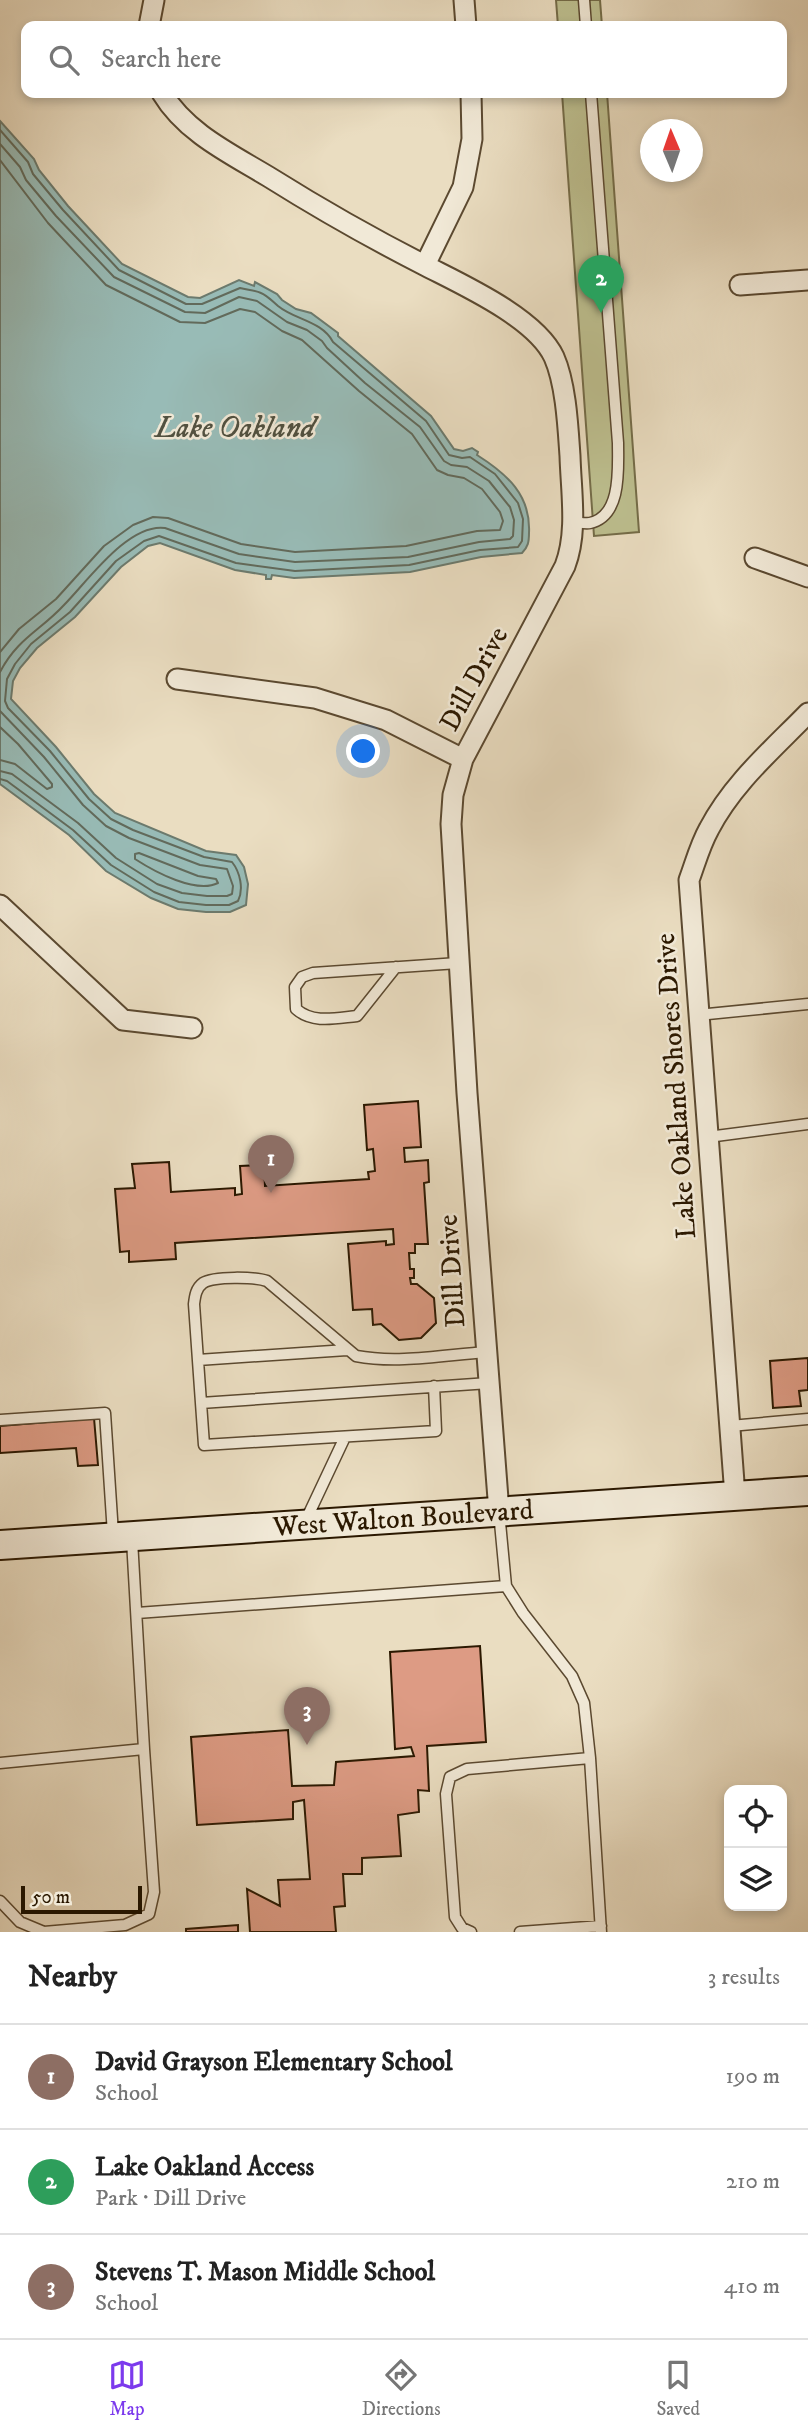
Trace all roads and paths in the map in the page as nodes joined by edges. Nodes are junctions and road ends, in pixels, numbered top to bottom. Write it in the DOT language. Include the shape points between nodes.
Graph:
graph roads {
  1 [pos="154,0"];
  2 [pos="464,0"];
  3 [pos="584,0"];
  4 [pos="150,21"];
  5 [pos="466,21"];
  6 [pos="586,21"];
  7 [pos="167,98"];
  8 [pos="471,98"];
  9 [pos="591,98"];
  10 [pos="425,265"];
  11 [pos="808,280"];
  12 [pos="740,285"];
  13 [pos="572,522"];
  14 [pos="755,558"];
  15 [pos="808,577"];
  16 [pos="177,679"];
  17 [pos="806,718"];
  18 [pos="463,759"];
  19 [pos="0,905"];
  20 [pos="458,963"];
  21 [pos="396,967"];
  22 [pos="808,1004"];
  23 [pos="698,1015"];
  24 [pos="192,1028"];
  25 [pos="808,1124"];
  26 [pos="708,1138"];
  27 [pos="347,1349"];
  28 [pos="486,1352"];
  29 [pos="198,1360"];
  30 [pos="489,1383"];
  31 [pos="434,1387"];
  32 [pos="201,1403"];
  33 [pos="808,1419"];
  34 [pos="0,1420"];
  35 [pos="730,1426"];
  36 [pos="345,1437"];
  37 [pos="808,1490"];
  38 [pos="735,1496"];
  39 [pos="499,1512"];
  40 [pos="304,1525"];
  41 [pos="123,1537"];
  42 [pos="0,1545"];
  43 [pos="506,1586"];
  44 [pos="137,1613"];
  45 [pos="144,1749"];
  46 [pos="590,1758"];
  47 [pos="0,1763"];
  48 [pos="0,1901"];
  49 [pos="601,1929"];
  50 [pos="471,1932"];
  51 [pos="520,1932"];
  1 -- 4 [label="street"];
  2 -- 5 [label="street"];
  3 -- 6 [label="lane"];
  7 -- 10 [label="street, Dill Drive" via="202,136"];
  8 -- 10 [label="street" via="472,139 463,187"];
  9 -- 13 [label="lane" via="618,471 614,500 607,512 590,523"];
  10 -- 13 [label="street, Dill Drive" via="480,292 529,326 553,356 568,435"];
  11 -- 12 [label="street"];
  13 -- 18 [label="street, Dill Drive" via="565,566"];
  14 -- 15 [label="street"];
  16 -- 18 [label="street" via="348,707 386,720"];
  17 -- 23 [label="street, Lake Oakland Shores Drive" via="756,764 724,802 689,880"];
  18 -- 20 [label="street, Dill Drive" via="451,824"];
  19 -- 24 [label="street" via="122,1020"];
  20 -- 21 [label="lane"];
  20 -- 28 [label="street, Dill Drive"];
  21 -- 21 [label="lane" via="302,977 295,987 296,1009 314,1019 357,1016"];
  22 -- 23 [label="lane"];
  23 -- 26 [label="street, Lake Oakland Shores Drive"];
  25 -- 26 [label="lane"];
  26 -- 35 [label="street, Lake Oakland Shores Drive"];
  27 -- 28 [label="lane" via="370,1359"];
  27 -- 29 [label="lane"];
  27 -- 29 [label="lane" via="267,1282 211,1280 195,1294"];
  28 -- 30 [label="street, Dill Drive"];
  29 -- 32 [label="lane"];
  30 -- 31 [label="lane"];
  30 -- 39 [label="street, Dill Drive"];
  31 -- 32 [label="lane"];
  31 -- 36 [label="lane" via="436,1431"];
  32 -- 36 [label="lane" via="204,1445"];
  33 -- 35 [label="lane"];
  34 -- 41 [label="lane" via="105,1413"];
  35 -- 38 [label="street, Lake Oakland Shores Drive"];
  36 -- 40 [label="lane"];
  37 -- 38 [label="main road, West Walton Boulevard"];
  38 -- 39 [label="main road, West Walton Boulevard"];
  39 -- 40 [label="main road, West Walton Boulevard"];
  39 -- 43 [label="lane"];
  40 -- 41 [label="main road, West Walton Boulevard"];
  41 -- 42 [label="main road, West Walton Boulevard"];
  41 -- 44 [label="lane"];
  43 -- 44 [label="lane"];
  43 -- 46 [label="lane" via="572,1676 584,1703"];
  44 -- 45 [label="lane"];
  45 -- 47 [label="lane"];
  45 -- 48 [label="lane" via="154,1892 149,1914 125,1925 44,1932 20,1922"];
  46 -- 49 [label="lane"];
  46 -- 50 [label="lane" via="467,1769 450,1777 446,1794 455,1917"];
  49 -- 51 [label="lane"];
}
